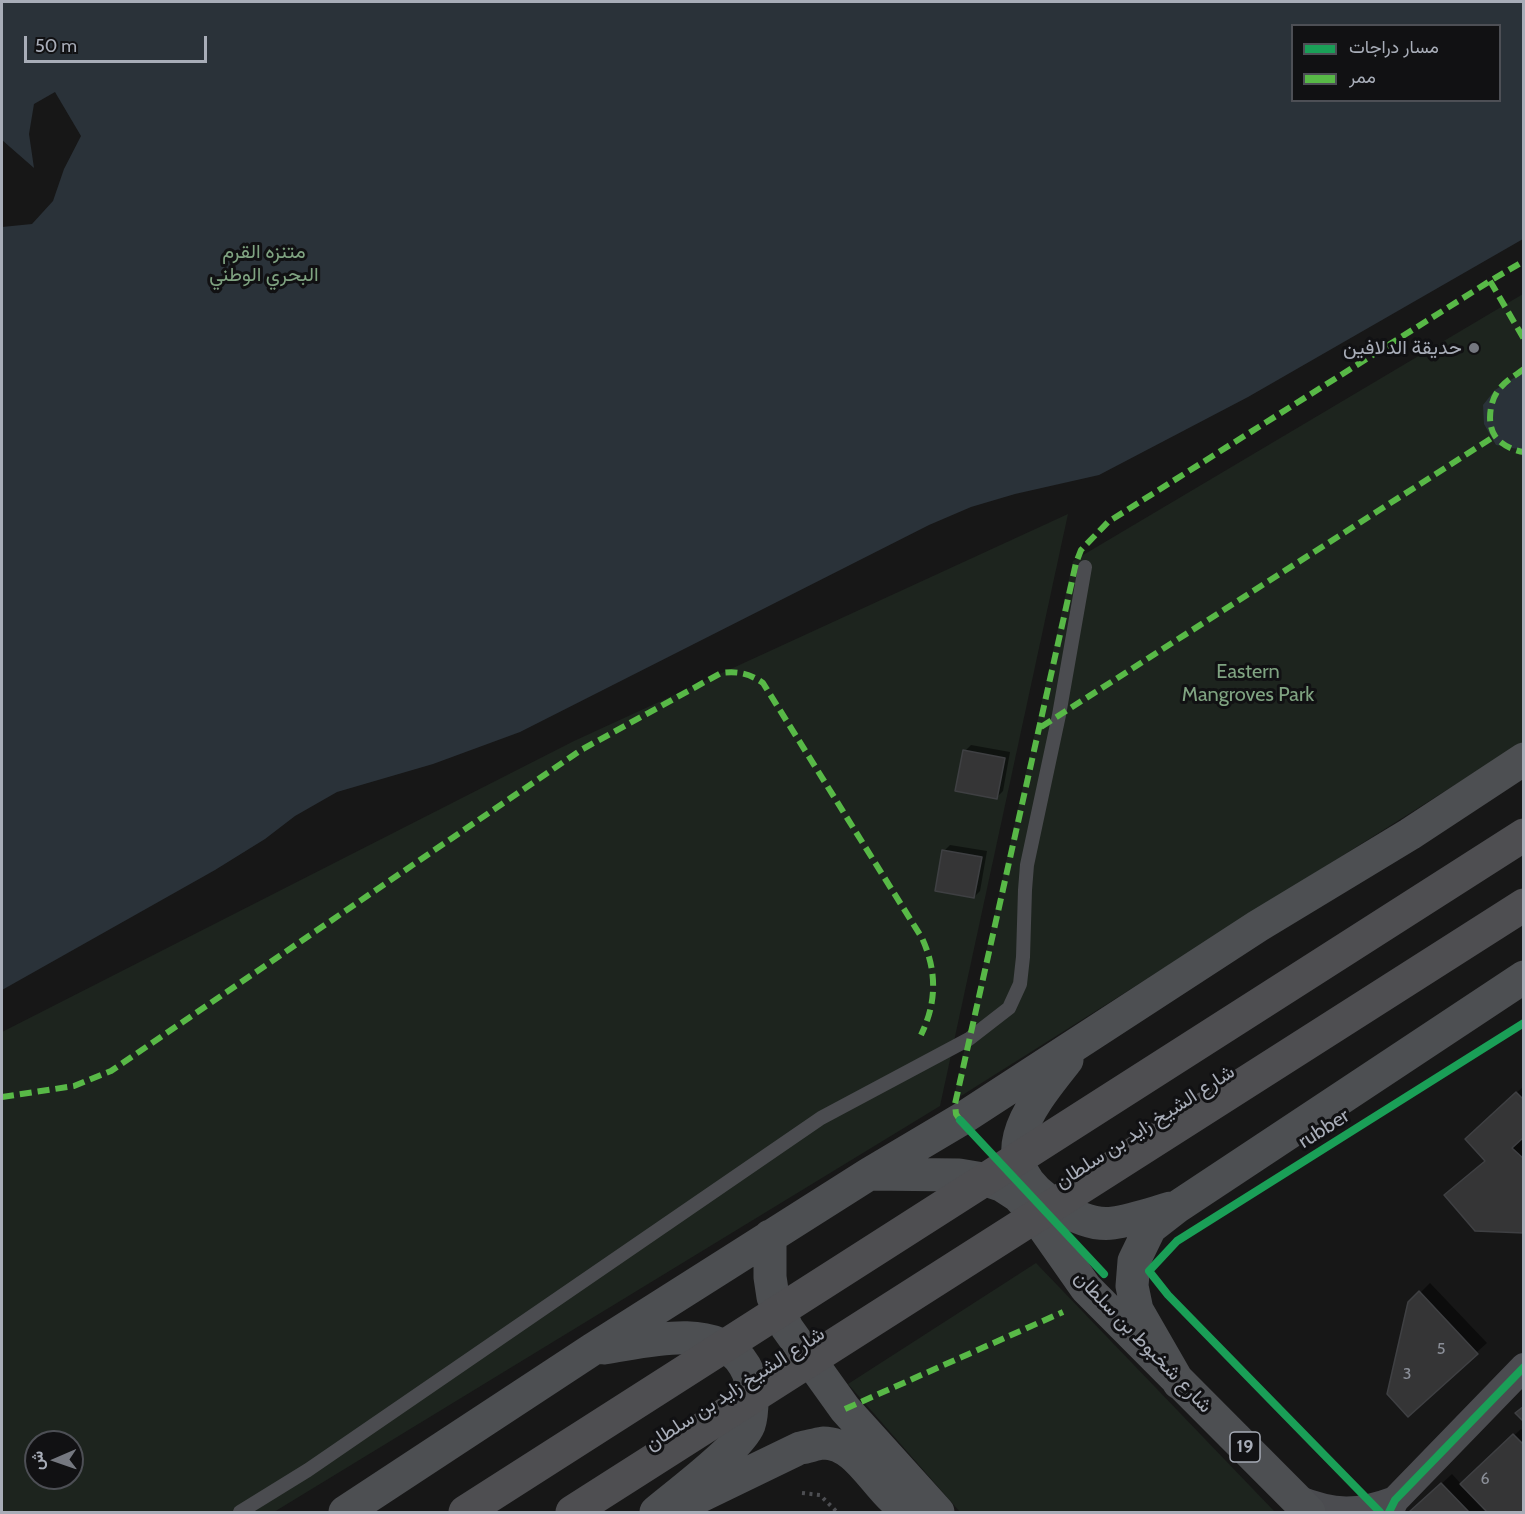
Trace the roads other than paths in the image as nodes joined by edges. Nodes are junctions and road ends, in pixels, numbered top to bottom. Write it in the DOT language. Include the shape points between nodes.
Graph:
graph roads {
  1 [pos="1085,567"];
  2 [pos="1524,759"];
  3 [pos="1524,835"];
  4 [pos="1524,905"];
  5 [pos="1524,978"];
  6 [pos="1085,1038"];
  7 [pos="869,1174"];
  8 [pos="1176,1207"];
  9 [pos="771,1236"];
  10 [pos="593,1349"];
  11 [pos="1524,1367"];
  12 [pos="1179,1383"];
  13 [pos="1303,1506"];
  14 [pos="1392,1506"];
  15 [pos="240,1512"];
  16 [pos="345,1512"];
  17 [pos="465,1512"];
  18 [pos="572,1512"];
  19 [pos="656,1512"];
  20 [pos="667,1512"];
  21 [pos="914,1512"];
  22 [pos="938,1512"];
  1 -- 15 [label="lane" via="1027,865 1020,984 1009,1008 969,1039 821,1119 308,1470"];
  2 -- 6 [label="main road"];
  3 -- 17 [label="highway, شارع الشيخ زايد بن سلطان, bridge"];
  4 -- 18 [label="highway, شارع الشيخ زايد بن سلطان, bridge"];
  5 -- 8 [label="main road"];
  6 -- 7 [label="main road"];
  6 -- 8 [label="main road" via="1023,1122 1018,1150 1026,1178 1037,1193 1053,1204 1091,1221 1112,1223"];
  7 -- 9 [label="main road"];
  7 -- 12 [label="main road, شارع شخبوط بن سلطان / 19" via="959,1175 1001,1185 1018,1196 1086,1288"];
  8 -- 12 [label="main road" via="1150,1228 1134,1261 1132,1279 1137,1310"];
  9 -- 10 [label="main road"];
  9 -- 22 [label="main road" via="773,1297 787,1328 844,1409"];
  10 -- 16 [label="main road"];
  10 -- 19 [label="main road" via="665,1338 699,1339 726,1347 746,1367 751,1381 749,1425 736,1444"];
  11 -- 14 [label="street"];
  12 -- 13 [label="main road, شارع شخبوط بن سلطان / 19"];
  13 -- 14 [label="street" via="1357,1511"];
  20 -- 21 [label="main road" via="800,1449 821,1443 846,1450 893,1500"];
}
